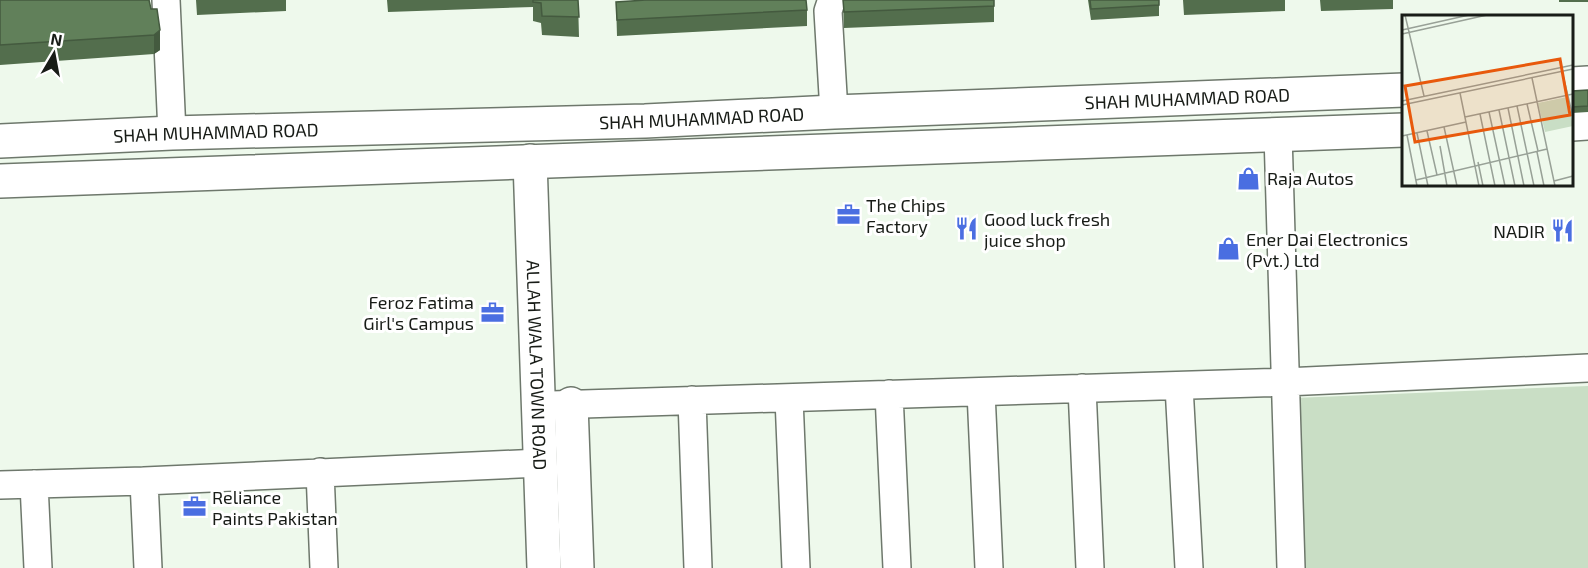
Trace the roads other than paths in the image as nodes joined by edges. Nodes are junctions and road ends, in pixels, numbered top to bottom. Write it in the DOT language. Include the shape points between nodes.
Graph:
graph roads {
  1 [pos="166,0"];
  2 [pos="831,0"];
  3 [pos="1588,83"];
  4 [pos="1573,84"];
  5 [pos="1402,90"];
  6 [pos="834,112"];
  7 [pos="622,122"];
  8 [pos="547,123"];
  9 [pos="1588,123"];
  10 [pos="1573,124"];
  11 [pos="1402,130"];
  12 [pos="172,133"];
  13 [pos="1278,134"];
  14 [pos="0,141"];
  15 [pos="624,158"];
  16 [pos="535,161"];
  17 [pos="0,181"];
  18 [pos="1588,368"];
  19 [pos="1285,382"];
  20 [pos="1179,386"];
  21 [pos="1082,388"];
  22 [pos="981,392"];
  23 [pos="889,394"];
  24 [pos="789,398"];
  25 [pos="692,400"];
  26 [pos="571,404"];
  27 [pos="539,405"];
  28 [pos="540,463"];
  29 [pos="320,472"];
  30 [pos="144,481"];
  31 [pos="34,484"];
  32 [pos="0,485"];
  33 [pos="38,568"];
  34 [pos="148,568"];
  35 [pos="324,568"];
  36 [pos="544,568"];
  37 [pos="577,568"];
  38 [pos="698,568"];
  39 [pos="796,568"];
  40 [pos="897,568"];
  41 [pos="989,568"];
  42 [pos="1090,568"];
  43 [pos="1188,568"];
  44 [pos="1291,568"];
  1 -- 12 [label="street"];
  2 -- 6 [label="street" via="828,11"];
  3 -- 4 [label="main road"];
  5 -- 6 [label="main road, SHAH MUHAMMAD ROAD"];
  6 -- 7 [label="main road, SHAH MUHAMMAD ROAD"];
  7 -- 8 [label="main road, SHAH MUHAMMAD ROAD"];
  7 -- 15 [label="street" via="635,142 635,149"];
  8 -- 12 [label="main road, SHAH MUHAMMAD ROAD"];
  8 -- 16 [label="street" via="535,129 528,142"];
  9 -- 10 [label="main road"];
  11 -- 13 [label="main road"];
  12 -- 14 [label="main road, SHAH MUHAMMAD ROAD"];
  13 -- 15 [label="main road"];
  13 -- 19 [label="street"];
  15 -- 16 [label="main road"];
  16 -- 17 [label="main road"];
  16 -- 27 [label="main road, ALLAH WALA TOWN ROAD"];
  18 -- 19 [label="street"];
  19 -- 20 [label="street"];
  19 -- 44 [label="street"];
  20 -- 21 [label="street"];
  20 -- 43 [label="street"];
  21 -- 22 [label="street"];
  21 -- 42 [label="street"];
  22 -- 23 [label="street"];
  22 -- 41 [label="street"];
  23 -- 24 [label="street"];
  23 -- 40 [label="street"];
  24 -- 25 [label="street"];
  24 -- 39 [label="street"];
  25 -- 26 [label="street"];
  25 -- 38 [label="street"];
  26 -- 27 [label="street"];
  26 -- 37 [label="main road, ALLAH WALA TOWN ROAD"];
  27 -- 28 [label="main road, ALLAH WALA TOWN ROAD"];
  28 -- 29 [label="street"];
  28 -- 36 [label="main road, ALLAH WALA TOWN ROAD"];
  29 -- 30 [label="street"];
  29 -- 35 [label="street"];
  30 -- 31 [label="street"];
  30 -- 34 [label="street"];
  31 -- 32 [label="street"];
  31 -- 33 [label="street"];
}
